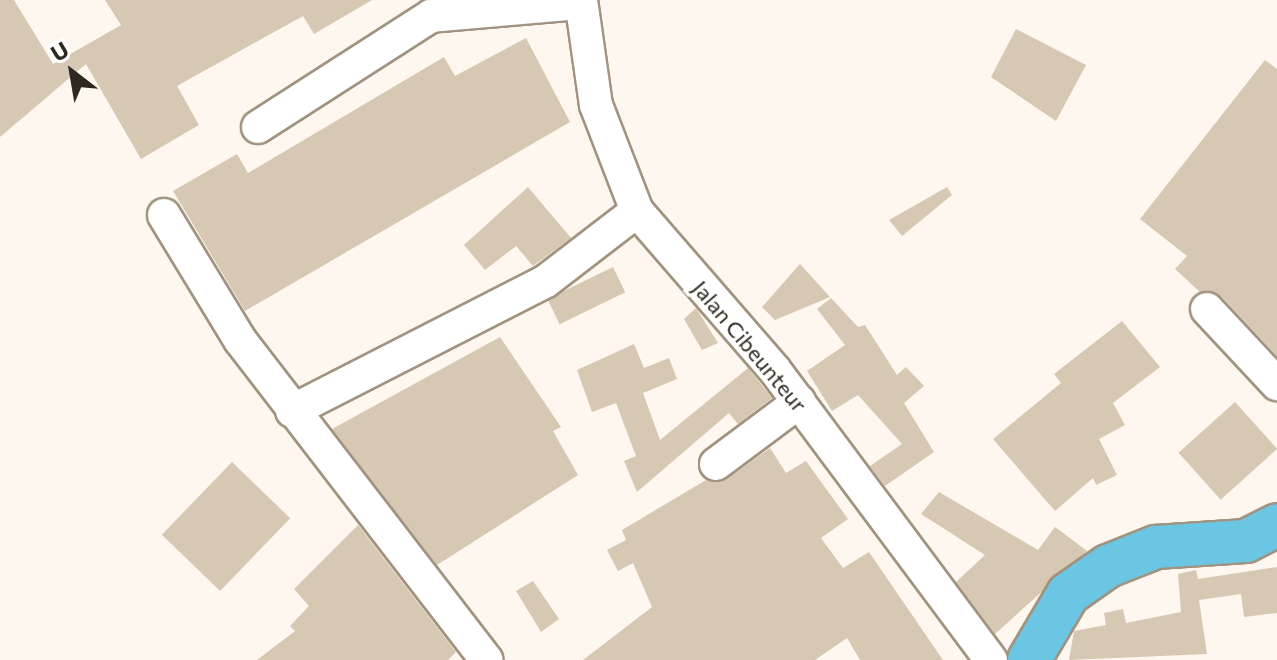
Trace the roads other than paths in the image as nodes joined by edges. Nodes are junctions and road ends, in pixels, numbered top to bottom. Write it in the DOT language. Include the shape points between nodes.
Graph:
graph roads {
  1 [pos="580,1"];
  2 [pos="258,127"];
  3 [pos="637,211"];
  4 [pos="164,215"];
  5 [pos="1207,309"];
  6 [pos="1277,384"];
  7 [pos="799,402"];
  8 [pos="292,411"];
  9 [pos="716,464"];
  10 [pos="1277,525"];
  11 [pos="482,658"];
  12 [pos="991,660"];
  13 [pos="1029,660"];
  1 -- 2 [label="street" via="431,16"];
  1 -- 3 [label="street, Jalan Cibeunteur" via="596,105"];
  3 -- 7 [label="street, Jalan Cibeunteur"];
  3 -- 8 [label="street" via="546,281"];
  4 -- 8 [label="street"];
  5 -- 6 [label="street"];
  7 -- 9 [label="street"];
  7 -- 12 [label="street, Jalan Cibeunteur"];
  8 -- 11 [label="street"];
  10 -- 13 [label="main road" via="1246,541 1156,547 1108,566 1068,594"];
}
